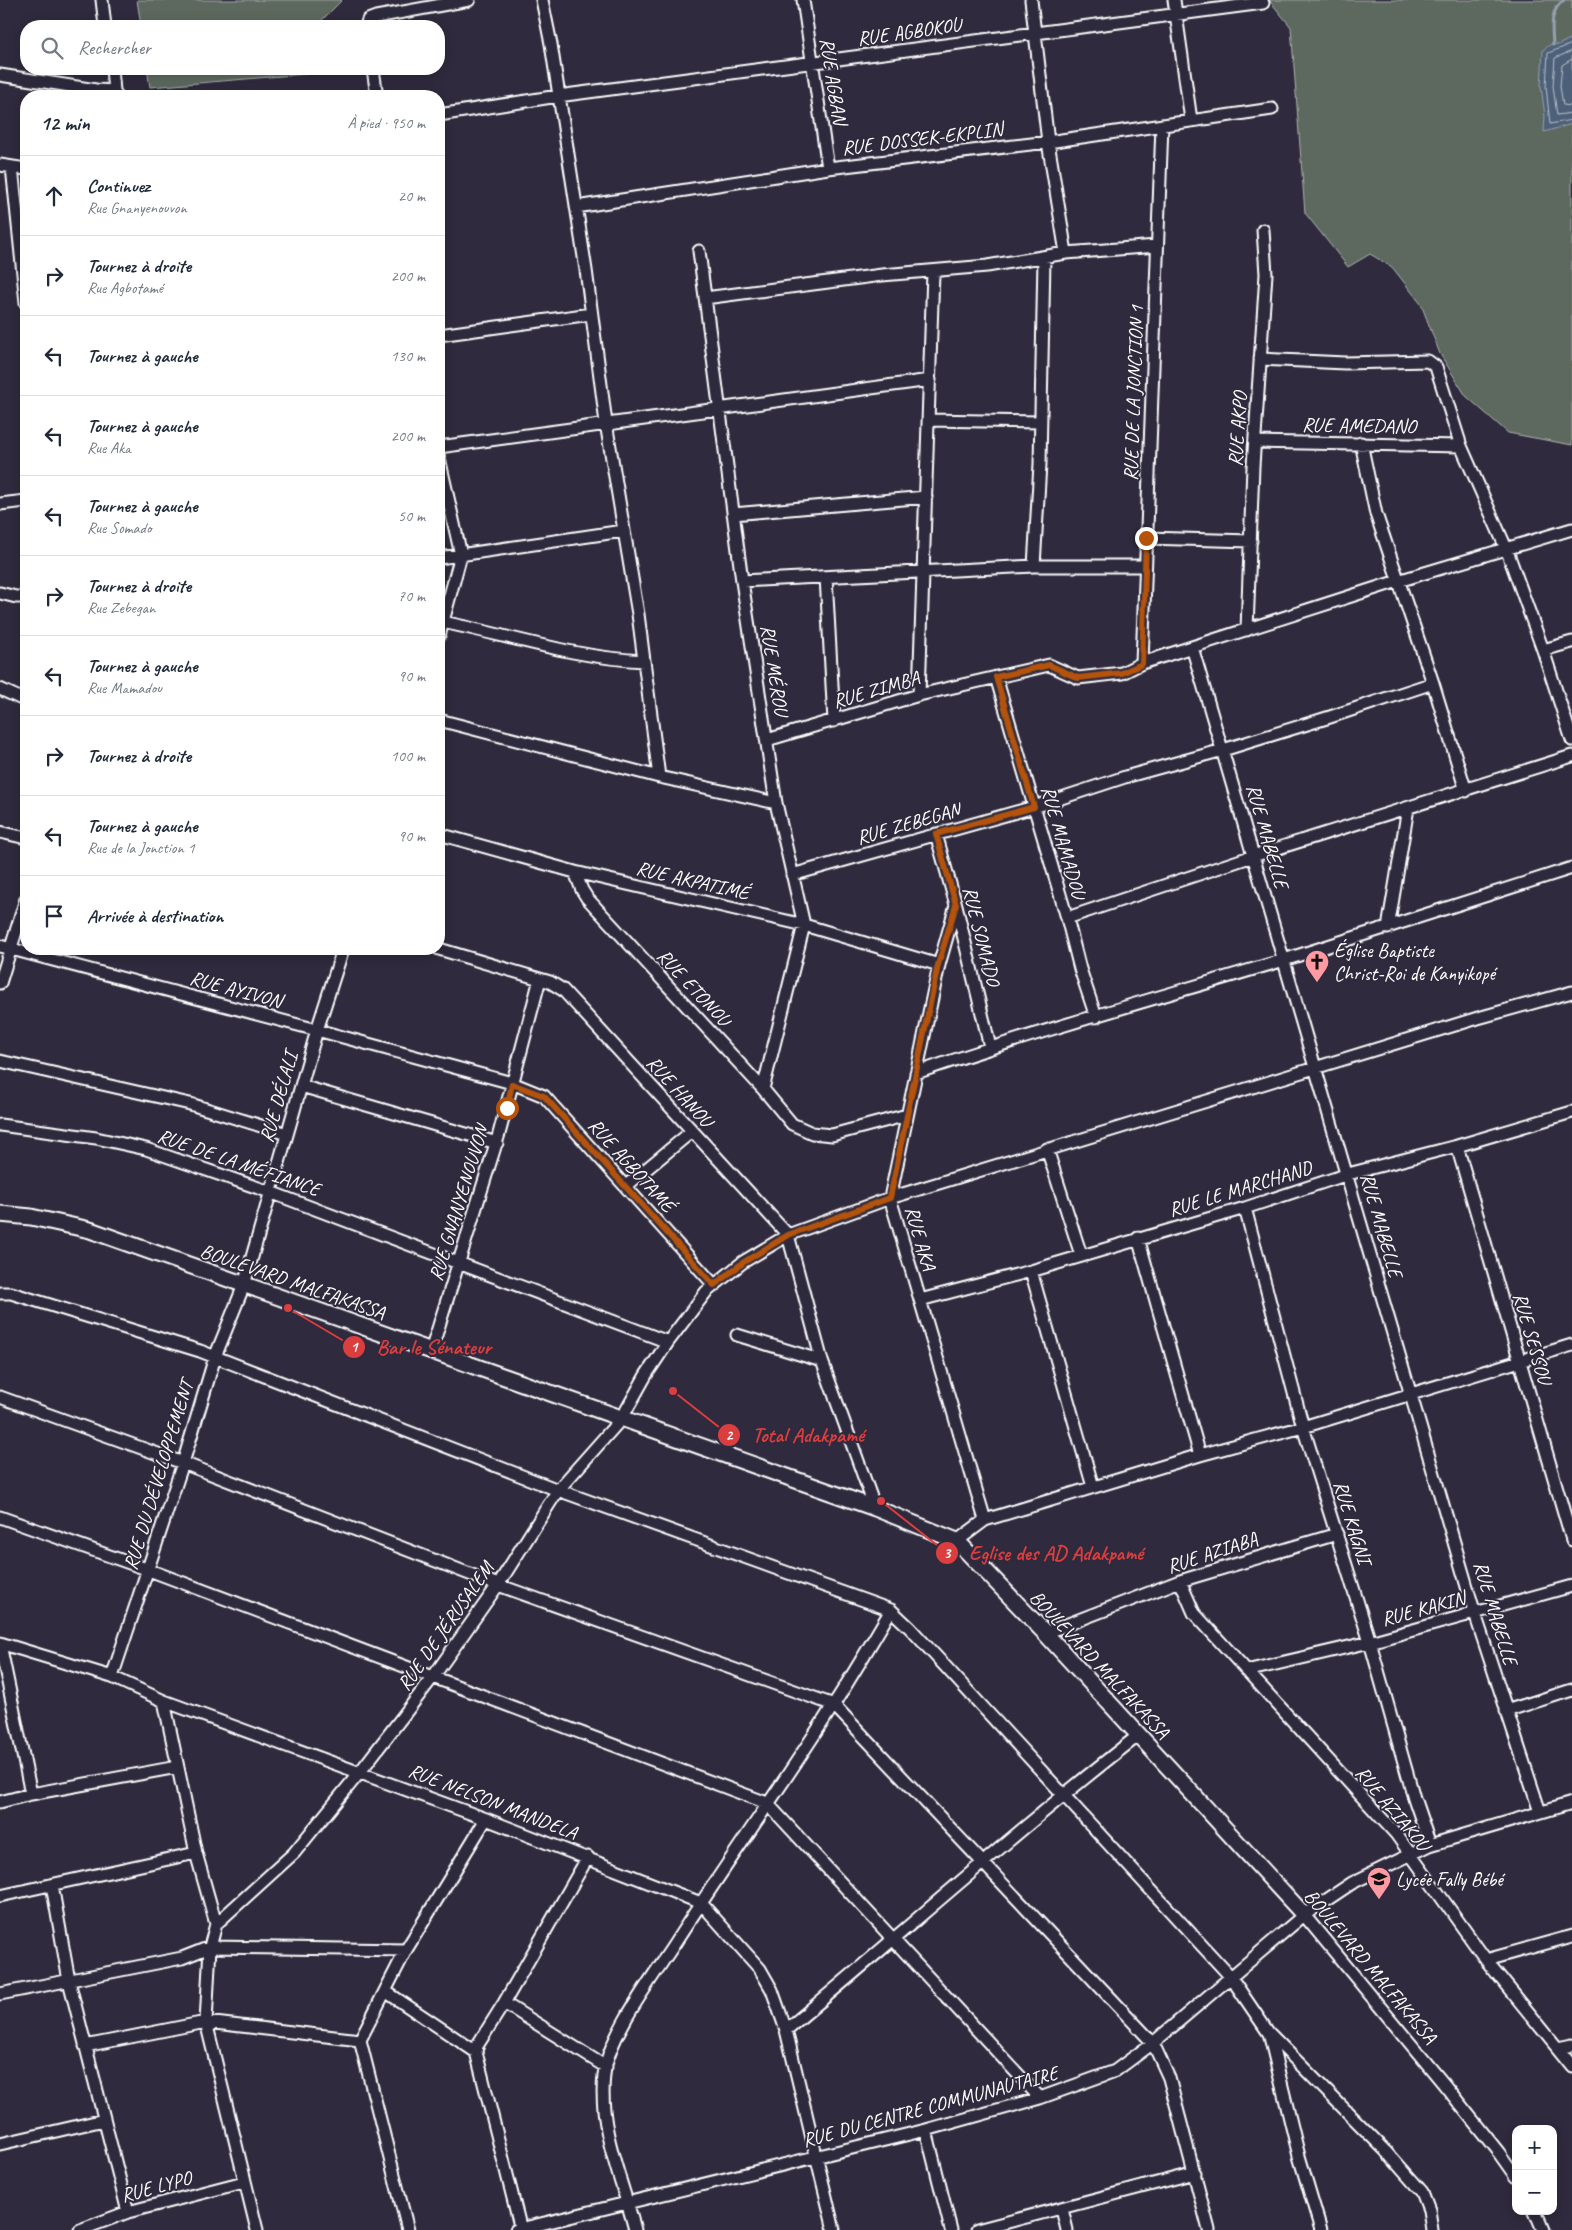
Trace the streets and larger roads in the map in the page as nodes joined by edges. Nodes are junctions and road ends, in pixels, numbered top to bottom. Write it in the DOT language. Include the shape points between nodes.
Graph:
graph roads {
  1 [pos="102,0"];
  2 [pos="469,0"];
  3 [pos="542,0"];
  4 [pos="802,0"];
  5 [pos="1031,0"];
  6 [pos="1174,0"];
  7 [pos="1263,3"];
  8 [pos="1176,15"];
  9 [pos="104,20"];
  10 [pos="368,20"];
  11 [pos="1035,33"];
  12 [pos="813,63"];
  13 [pos="0,75"];
  14 [pos="113,75"];
  15 [pos="374,75"];
  16 [pos="96,90"];
  17 [pos="115,90"];
  18 [pos="376,90"];
  19 [pos="558,96"];
  20 [pos="1272,109"];
  21 [pos="445,114"];
  22 [pos="1191,120"];
  23 [pos="1162,124"];
  24 [pos="1048,142"];
  25 [pos="6,166"];
  26 [pos="20,168"];
  27 [pos="828,168"];
  28 [pos="576,207"];
  29 [pos="1263,230"];
  30 [pos="1157,246"];
  31 [pos="699,252"];
  32 [pos="1066,253"];
  33 [pos="1044,258"];
  34 [pos="20,262"];
  35 [pos="933,272"];
  36 [pos="705,298"];
  37 [pos="591,314"];
  38 [pos="445,334"];
  39 [pos="1260,359"];
  40 [pos="930,380"];
  41 [pos="719,409"];
  42 [pos="929,420"];
  43 [pos="1040,422"];
  44 [pos="606,423"];
  45 [pos="1257,442"];
  46 [pos="1361,443"];
  47 [pos="445,446"];
  48 [pos="1461,446"];
  49 [pos="445,484"];
  50 [pos="926,497"];
  51 [pos="20,502"];
  52 [pos="0,504"];
  53 [pos="732,514"];
  54 [pos="1572,529"];
  55 [pos="623,531"];
  56 [pos="1146,538"];
  57 [pos="1251,541"];
  58 [pos="1506,548"];
  59 [pos="461,555"];
  60 [pos="445,557"];
  61 [pos="1034,566"];
  62 [pos="1145,566"];
  63 [pos="923,571"];
  64 [pos="826,577"];
  65 [pos="742,581"];
  66 [pos="1398,581"];
  67 [pos="0,593"];
  68 [pos="20,596"];
  69 [pos="445,615"];
  70 [pos="445,622"];
  71 [pos="1247,630"];
  72 [pos="1572,642"];
  73 [pos="1192,647"];
  74 [pos="1544,650"];
  75 [pos="644,661"];
  76 [pos="1142,664"];
  77 [pos="996,677"];
  78 [pos="1433,682"];
  79 [pos="0,688"];
  80 [pos="919,695"];
  81 [pos="20,697"];
  82 [pos="834,721"];
  83 [pos="445,722"];
  84 [pos="767,740"];
  85 [pos="1572,740"];
  86 [pos="1223,750"];
  87 [pos="1572,756"];
  88 [pos="660,777"];
  89 [pos="1466,791"];
  90 [pos="776,804"];
  91 [pos="1034,807"];
  92 [pos="1408,808"];
  93 [pos="0,832"];
  94 [pos="936,834"];
  95 [pos="445,836"];
  96 [pos="20,837"];
  97 [pos="1254,856"];
  98 [pos="1572,868"];
  99 [pos="576,872"];
  100 [pos="792,875"];
  101 [pos="956,905"];
  102 [pos="20,913"];
  103 [pos="1067,918"];
  104 [pos="804,925"];
  105 [pos="1388,928"];
  106 [pos="5,947"];
  107 [pos="20,951"];
  108 [pos="445,951"];
  109 [pos="35,955"];
  110 [pos="341,955"];
  111 [pos="1285,960"];
  112 [pos="938,965"];
  113 [pos="540,979"];
  114 [pos="0,983"];
  115 [pos="1572,992"];
  116 [pos="1096,1017"];
  117 [pos="317,1030"];
  118 [pos="990,1047"];
  119 [pos="0,1061"];
  120 [pos="1315,1069"];
  121 [pos="916,1073"];
  122 [pos="512,1084"];
  123 [pos="301,1086"];
  124 [pos="763,1089"];
  125 [pos="1572,1112"];
  126 [pos="907,1115"];
  127 [pos="0,1125"];
  128 [pos="691,1132"];
  129 [pos="287,1134"];
  130 [pos="496,1143"];
  131 [pos="1457,1146"];
  132 [pos="1047,1149"];
  133 [pos="1348,1174"];
  134 [pos="626,1186"];
  135 [pos="270,1192"];
  136 [pos="890,1198"];
  137 [pos="1246,1208"];
  138 [pos="0,1214"];
  139 [pos="788,1235"];
  140 [pos="1138,1238"];
  141 [pos="1081,1255"];
  142 [pos="459,1262"];
  143 [pos="1030,1270"];
  144 [pos="244,1285"];
  145 [pos="714,1285"];
  146 [pos="0,1293"];
  147 [pos="920,1300"];
  148 [pos="737,1335"];
  149 [pos="668,1342"];
  150 [pos="1572,1345"];
  151 [pos="431,1351"];
  152 [pos="215,1357"];
  153 [pos="1520,1360"];
  154 [pos="822,1361"];
  155 [pos="1412,1395"];
  156 [pos="0,1397"];
  157 [pos="622,1418"];
  158 [pos="1303,1427"];
  159 [pos="1200,1455"];
  160 [pos="183,1463"];
  161 [pos="1093,1487"];
  162 [pos="558,1490"];
  163 [pos="875,1508"];
  164 [pos="0,1517"];
  165 [pos="984,1520"];
  166 [pos="1337,1534"];
  167 [pos="1572,1540"];
  168 [pos="957,1541"];
  169 [pos="149,1570"];
  170 [pos="1180,1581"];
  171 [pos="498,1585"];
  172 [pos="1572,1586"];
  173 [pos="891,1610"];
  174 [pos="1475,1614"];
  175 [pos="1045,1633"];
  176 [pos="1370,1642"];
  177 [pos="0,1644"];
  178 [pos="1246,1671"];
  179 [pos="433,1677"];
  180 [pos="112,1678"];
  181 [pos="1572,1690"];
  182 [pos="164,1701"];
  183 [pos="12,1704"];
  184 [pos="834,1705"];
  185 [pos="0,1707"];
  186 [pos="1506,1711"];
  187 [pos="1139,1735"];
  188 [pos="177,1767"];
  189 [pos="360,1772"];
  190 [pos="32,1794"];
  191 [pos="1063,1794"];
  192 [pos="0,1802"];
  193 [pos="1572,1803"];
  194 [pos="767,1804"];
  195 [pos="1540,1812"];
  196 [pos="486,1819"];
  197 [pos="1430,1845"];
  198 [pos="196,1852"];
  199 [pos="1409,1854"];
  200 [pos="588,1857"];
  201 [pos="982,1863"];
  202 [pos="52,1885"];
  203 [pos="0,1896"];
  204 [pos="700,1903"];
  205 [pos="1304,1915"];
  206 [pos="216,1924"];
  207 [pos="1572,1936"];
  208 [pos="894,1940"];
  209 [pos="210,1947"];
  210 [pos="406,1950"];
  211 [pos="1486,1960"];
  212 [pos="1230,1976"];
  213 [pos="69,1981"];
  214 [pos="385,1991"];
  215 [pos="0,1994"];
  216 [pos="504,2003"];
  217 [pos="206,2022"];
  218 [pos="786,2030"];
  219 [pos="1268,2032"];
  220 [pos="360,2040"];
  221 [pos="1153,2043"];
  222 [pos="1572,2045"];
  223 [pos="85,2046"];
  224 [pos="1558,2048"];
  225 [pos="476,2052"];
  226 [pos="606,2066"];
  227 [pos="1572,2066"];
  228 [pos="1040,2098"];
  229 [pos="104,2120"];
  230 [pos="926,2130"];
  231 [pos="0,2144"];
  232 [pos="816,2158"];
  233 [pos="1512,2171"];
  234 [pos="1195,2173"];
  235 [pos="244,2182"];
  236 [pos="628,2203"];
  237 [pos="1062,2209"];
  238 [pos="128,2212"];
  239 [pos="1537,2215"];
  240 [pos="80,2230"];
  241 [pos="257,2230"];
  242 [pos="408,2230"];
  243 [pos="519,2230"];
  244 [pos="634,2230"];
  245 [pos="834,2230"];
  246 [pos="950,2230"];
  247 [pos="977,2230"];
  248 [pos="1067,2230"];
  249 [pos="1208,2230"];
  250 [pos="1321,2230"];
  251 [pos="1432,2230"];
  252 [pos="1544,2230"];
  1 -- 9 [label="street"];
  2 -- 10 [label="street"];
  3 -- 19 [label="street" via="552,44"];
  4 -- 12 [label="street, RUE AGBAN"];
  5 -- 11 [label="street"];
  6 -- 8 [label="street"];
  7 -- 8 [label="street, RUE AGBOKOU"];
  8 -- 11 [label="street, RUE AGBOKOU"];
  8 -- 22 [label="street"];
  11 -- 12 [label="street, RUE AGBOKOU"];
  11 -- 24 [label="street"];
  12 -- 19 [label="street, RUE AGBOKOU"];
  12 -- 27 [label="street, RUE AGBAN"];
  13 -- 16 [label="street"];
  14 -- 17 [label="street"];
  15 -- 18 [label="street"];
  19 -- 21 [label="street, RUE AGBOKOU"];
  19 -- 28 [label="street"];
  20 -- 22 [label="street, RUE DOSSEK-EKPLIN"];
  22 -- 23 [label="street, RUE DOSSEK-EKPLIN"];
  23 -- 24 [label="street, RUE DOSSEK-EKPLIN"];
  23 -- 30 [label="street, RUE DE LA JONCTION 1"];
  24 -- 27 [label="street, RUE DOSSEK-EKPLIN"];
  24 -- 32 [label="street"];
  25 -- 26 [label="street"];
  25 -- 34 [label="street"];
  27 -- 28 [label="street, RUE DOSSEK-EKPLIN"];
  28 -- 37 [label="street"];
  29 -- 39 [label="street, RUE AKPO" via="1266,274"];
  30 -- 32 [label="street"];
  30 -- 56 [label="street, RUE DE LA JONCTION 1"];
  31 -- 36 [label="street, RUE MÉROU"];
  32 -- 33 [label="street"];
  33 -- 35 [label="street"];
  33 -- 43 [label="street"];
  35 -- 36 [label="street" via="882,275"];
  35 -- 40 [label="street"];
  36 -- 41 [label="street, RUE MÉROU"];
  37 -- 38 [label="street"];
  37 -- 44 [label="street"];
  39 -- 45 [label="street, RUE AKPO"];
  39 -- 48 [label="street" via="1345,363 1428,361 1436,367"];
  40 -- 41 [label="street"];
  40 -- 42 [label="street"];
  41 -- 44 [label="street"];
  41 -- 53 [label="street, RUE MÉROU"];
  42 -- 43 [label="street"];
  42 -- 50 [label="street"];
  43 -- 61 [label="street"];
  44 -- 47 [label="street"];
  44 -- 55 [label="street"];
  45 -- 46 [label="street, RUE AMEDANO"];
  45 -- 57 [label="street, RUE AKPO"];
  46 -- 48 [label="street, RUE AMEDANO"];
  46 -- 66 [label="street" via="1376,514"];
  48 -- 58 [label="street"];
  49 -- 59 [label="street"];
  50 -- 53 [label="street"];
  50 -- 63 [label="street"];
  51 -- 52 [label="street"];
  53 -- 65 [label="street, RUE MÉROU"];
  54 -- 58 [label="street, RUE ZIMBA"];
  55 -- 59 [label="street"];
  55 -- 75 [label="street"];
  56 -- 57 [label="street"];
  56 -- 62 [label="street, RUE DE LA JONCTION 1"];
  57 -- 71 [label="street, RUE AKPO"];
  58 -- 66 [label="street, RUE ZIMBA"];
  58 -- 74 [label="street"];
  59 -- 60 [label="street"];
  59 -- 69 [label="street"];
  61 -- 62 [label="street"];
  61 -- 63 [label="street"];
  62 -- 76 [label="street, RUE DE LA JONCTION 1"];
  63 -- 64 [label="street"];
  63 -- 80 [label="street"];
  64 -- 65 [label="street"];
  64 -- 82 [label="street"];
  65 -- 84 [label="street, RUE MÉROU"];
  66 -- 71 [label="street, RUE ZIMBA"];
  66 -- 78 [label="street"];
  67 -- 68 [label="street"];
  70 -- 75 [label="street" via="549,648"];
  71 -- 73 [label="street, RUE ZIMBA"];
  72 -- 74 [label="street"];
  73 -- 76 [label="street, RUE ZIMBA"];
  73 -- 86 [label="street, RUE MABELLE"];
  74 -- 85 [label="street"];
  75 -- 88 [label="street"];
  76 -- 77 [label="street, RUE ZIMBA" via="1122,673 1078,678 1049,665"];
  77 -- 80 [label="street, RUE ZIMBA"];
  77 -- 91 [label="street, RUE MAMADOU"];
  78 -- 86 [label="street, RUE ZEBEGAN"];
  78 -- 89 [label="street"];
  79 -- 81 [label="street"];
  80 -- 82 [label="street, RUE ZIMBA"];
  82 -- 84 [label="street, RUE ZIMBA"];
  83 -- 88 [label="street"];
  84 -- 90 [label="street, RUE MÉROU"];
  86 -- 91 [label="street, RUE ZEBEGAN"];
  86 -- 97 [label="street, RUE MABELLE"];
  87 -- 89 [label="street"];
  88 -- 90 [label="street"];
  89 -- 92 [label="street"];
  90 -- 100 [label="street, RUE MÉROU"];
  91 -- 94 [label="street, RUE ZEBEGAN"];
  91 -- 103 [label="street, RUE MAMADOU"];
  92 -- 97 [label="street"];
  92 -- 105 [label="street"];
  93 -- 96 [label="street"];
  94 -- 100 [label="street, RUE ZEBEGAN"];
  94 -- 101 [label="street, RUE SOMADO"];
  95 -- 99 [label="street, RUE AKPATIMÉ"];
  97 -- 103 [label="street"];
  97 -- 111 [label="street, RUE MABELLE"];
  98 -- 105 [label="street"];
  99 -- 104 [label="street, RUE AKPATIMÉ"];
  99 -- 124 [label="street, RUE ETONOU" via="587,898"];
  100 -- 104 [label="street, RUE MÉROU"];
  101 -- 112 [label="street, RUE AKA"];
  101 -- 118 [label="street, RUE SOMADO"];
  102 -- 106 [label="street"];
  103 -- 116 [label="street, RUE MAMADOU"];
  104 -- 112 [label="street, RUE AKPATIMÉ"];
  104 -- 124 [label="street, RUE MÉROU"];
  105 -- 111 [label="street"];
  106 -- 107 [label="street, RUE AYIVON"];
  106 -- 114 [label="street"];
  108 -- 113 [label="street, RUE HANOU"];
  109 -- 117 [label="street, RUE AYIVON"];
  110 -- 117 [label="street, RUE DÉLALI"];
  111 -- 116 [label="street"];
  111 -- 120 [label="street, RUE MABELLE"];
  112 -- 121 [label="street, RUE AKA"];
  113 -- 122 [label="street, RUE GNANYENOUVON"];
  113 -- 128 [label="street, RUE HANOU" via="562,990"];
  115 -- 120 [label="street, RUE DE JÉRUSALEM"];
  116 -- 118 [label="street"];
  117 -- 122 [label="street, RUE AYIVON"];
  117 -- 123 [label="street, RUE DÉLALI"];
  118 -- 121 [label="street"];
  119 -- 129 [label="street" via="190,1104"];
  120 -- 132 [label="street, RUE DE JÉRUSALEM"];
  120 -- 133 [label="street, RUE MABELLE"];
  121 -- 126 [label="street, RUE AKA"];
  122 -- 130 [label="street, RUE GNANYENOUVON"];
  122 -- 134 [label="street, RUE AGBOTAMÉ" via="544,1096"];
  123 -- 129 [label="street, RUE DÉLALI"];
  123 -- 130 [label="street"];
  124 -- 126 [label="street, RUE ETONOU" via="792,1124 812,1133 832,1136"];
  125 -- 131 [label="street, RUE LE MARCHAND"];
  126 -- 136 [label="street, RUE AKA"];
  127 -- 135 [label="street, RUE DE LA MÉFIANCE" via="96,1138 146,1149"];
  128 -- 134 [label="street"];
  128 -- 139 [label="street, RUE HANOU"];
  129 -- 135 [label="street, RUE DÉLALI"];
  130 -- 142 [label="street, RUE GNANYENOUVON"];
  131 -- 133 [label="street, RUE LE MARCHAND"];
  131 -- 153 [label="street, RUE SESSOU"];
  132 -- 136 [label="street, RUE DE JÉRUSALEM"];
  132 -- 141 [label="street"];
  133 -- 137 [label="street, RUE LE MARCHAND"];
  133 -- 155 [label="street, RUE MABELLE"];
  134 -- 145 [label="street, RUE AGBOTAMÉ"];
  135 -- 142 [label="street, RUE DE LA MÉFIANCE"];
  135 -- 144 [label="street, RUE DÉLALI"];
  136 -- 139 [label="street, RUE DE JÉRUSALEM"];
  136 -- 147 [label="street, RUE AKA"];
  137 -- 140 [label="street, RUE LE MARCHAND"];
  137 -- 158 [label="street, RUE KAGNI"];
  138 -- 144 [label="street, BOULEVARD MALFAKASSA" via="90,1230"];
  139 -- 145 [label="street, RUE DE JÉRUSALEM"];
  139 -- 154 [label="street"];
  140 -- 141 [label="street, RUE LE MARCHAND"];
  140 -- 159 [label="street"];
  141 -- 143 [label="street, RUE LE MARCHAND"];
  142 -- 149 [label="street, RUE DE LA MÉFIANCE"];
  142 -- 151 [label="street, RUE GNANYENOUVON"];
  143 -- 147 [label="street, RUE LE MARCHAND"];
  143 -- 161 [label="street"];
  144 -- 151 [label="street, BOULEVARD MALFAKASSA"];
  144 -- 152 [label="street, RUE DU DÉVELOPPEMENT"];
  145 -- 149 [label="street, RUE DE JÉRUSALEM"];
  146 -- 152 [label="street" via="11,1293"];
  147 -- 165 [label="street, RUE AKA"];
  148 -- 154 [label="street"];
  149 -- 157 [label="street, RUE DE JÉRUSALEM"];
  150 -- 153 [label="street"];
  151 -- 157 [label="street, BOULEVARD MALFAKASSA"];
  152 -- 160 [label="street, RUE DU DÉVELOPPEMENT"];
  152 -- 162 [label="street"];
  153 -- 155 [label="street"];
  153 -- 167 [label="street, RUE SESSOU"];
  154 -- 163 [label="street"];
  155 -- 158 [label="street"];
  155 -- 174 [label="street, RUE MABELLE"];
  156 -- 160 [label="street"];
  157 -- 162 [label="street, RUE DE JÉRUSALEM"];
  157 -- 163 [label="street, BOULEVARD MALFAKASSA"];
  158 -- 159 [label="street"];
  158 -- 166 [label="street, RUE KAGNI"];
  159 -- 161 [label="street"];
  160 -- 169 [label="street, RUE DU DÉVELOPPEMENT"];
  160 -- 171 [label="street"];
  161 -- 165 [label="street"];
  162 -- 171 [label="street, RUE DE JÉRUSALEM"];
  162 -- 173 [label="street"];
  163 -- 168 [label="street, BOULEVARD MALFAKASSA"];
  164 -- 169 [label="street"];
  165 -- 168 [label="street"];
  166 -- 170 [label="street, RUE AZIABA"];
  166 -- 176 [label="street, RUE KAGNI"];
  168 -- 175 [label="street, BOULEVARD MALFAKASSA"];
  169 -- 179 [label="street"];
  169 -- 180 [label="street, RUE DU DÉVELOPPEMENT"];
  170 -- 175 [label="street, RUE AZIABA"];
  170 -- 178 [label="street, RUE AZIAKOU" via="1194,1613"];
  171 -- 179 [label="street, RUE DE JÉRUSALEM"];
  171 -- 184 [label="street"];
  172 -- 174 [label="street, RUE KAKIN"];
  173 -- 184 [label="street"];
  173 -- 191 [label="street"];
  174 -- 176 [label="street, RUE KAKIN"];
  174 -- 186 [label="street, RUE MABELLE"];
  175 -- 187 [label="street, BOULEVARD MALFAKASSA"];
  176 -- 178 [label="street, RUE KAKIN"];
  176 -- 197 [label="street, RUE KAGNI"];
  177 -- 180 [label="street, RUE NELSON MANDELA"];
  177 -- 183 [label="street"];
  178 -- 199 [label="street, RUE AZIAKOU" via="1396,1834"];
  179 -- 189 [label="street, RUE DE JÉRUSALEM"];
  179 -- 194 [label="street"];
  180 -- 182 [label="street, RUE NELSON MANDELA"];
  181 -- 186 [label="street"];
  182 -- 188 [label="street"];
  182 -- 189 [label="street, RUE NELSON MANDELA"];
  183 -- 185 [label="street"];
  183 -- 190 [label="street"];
  184 -- 194 [label="street"];
  184 -- 201 [label="street"];
  186 -- 195 [label="street, RUE MABELLE"];
  187 -- 191 [label="street"];
  187 -- 205 [label="street, BOULEVARD MALFAKASSA"];
  188 -- 190 [label="street"];
  188 -- 198 [label="street"];
  189 -- 196 [label="street, RUE NELSON MANDELA"];
  189 -- 206 [label="street, RUE DE JÉRUSALEM" via="294,1853"];
  190 -- 192 [label="street"];
  191 -- 201 [label="street"];
  191 -- 212 [label="street"];
  193 -- 195 [label="street, RUE DU CENTRE COMMUNAUTAIRE"];
  194 -- 204 [label="street"];
  194 -- 208 [label="street"];
  195 -- 197 [label="street, RUE DU CENTRE COMMUNAUTAIRE"];
  196 -- 200 [label="street, RUE NELSON MANDELA"];
  196 -- 210 [label="street"];
  197 -- 199 [label="street, RUE DU CENTRE COMMUNAUTAIRE"];
  198 -- 202 [label="street"];
  198 -- 206 [label="street"];
  199 -- 205 [label="street, RUE DU CENTRE COMMUNAUTAIRE" via="1352,1883"];
  199 -- 211 [label="street, RUE AZIAKOU"];
  200 -- 204 [label="street, RUE NELSON MANDELA"];
  200 -- 216 [label="street"];
  201 -- 208 [label="street"];
  201 -- 221 [label="street"];
  202 -- 203 [label="street"];
  202 -- 213 [label="street"];
  204 -- 218 [label="street, RUE NELSON MANDELA" via="767,1978"];
  204 -- 226 [label="street" via="620,2031"];
  205 -- 212 [label="street, RUE DU CENTRE COMMUNAUTAIRE"];
  205 -- 233 [label="street, BOULEVARD MALFAKASSA"];
  206 -- 209 [label="street"];
  207 -- 211 [label="street"];
  208 -- 218 [label="street"];
  208 -- 228 [label="street"];
  209 -- 210 [label="street"];
  209 -- 213 [label="street" via="182,1958"];
  209 -- 217 [label="street"];
  210 -- 214 [label="street"];
  211 -- 224 [label="street, RUE AZIAKOU"];
  212 -- 219 [label="street"];
  212 -- 221 [label="street, RUE DU CENTRE COMMUNAUTAIRE"];
  213 -- 215 [label="street"];
  213 -- 223 [label="street"];
  214 -- 220 [label="street"];
  214 -- 225 [label="street"];
  216 -- 225 [label="street"];
  216 -- 226 [label="street"];
  217 -- 220 [label="street"];
  217 -- 223 [label="street"];
  217 -- 235 [label="street"];
  218 -- 232 [label="street, RUE NELSON MANDELA"];
  219 -- 250 [label="street"];
  219 -- 251 [label="street" via="1422,2192"];
  220 -- 242 [label="street"];
  221 -- 228 [label="street, RUE DU CENTRE COMMUNAUTAIRE" via="1115,2071"];
  221 -- 234 [label="street" via="1170,2078"];
  222 -- 224 [label="street"];
  223 -- 229 [label="street"];
  224 -- 227 [label="street, RUE AZIAKOU"];
  225 -- 243 [label="street"];
  226 -- 236 [label="street" via="607,2130 611,2154"];
  228 -- 230 [label="street, RUE DU CENTRE COMMUNAUTAIRE"];
  229 -- 231 [label="street"];
  229 -- 238 [label="street"];
  230 -- 232 [label="street, RUE DU CENTRE COMMUNAUTAIRE"];
  230 -- 246 [label="street"];
  232 -- 236 [label="street, RUE DU CENTRE COMMUNAUTAIRE"];
  232 -- 245 [label="street, RUE NELSON MANDELA"];
  234 -- 237 [label="street"];
  234 -- 249 [label="street"];
  235 -- 238 [label="street, RUE LYPO"];
  235 -- 241 [label="street"];
  236 -- 243 [label="street, RUE DU CENTRE COMMUNAUTAIRE"];
  236 -- 244 [label="street"];
  237 -- 247 [label="street"];
  237 -- 248 [label="street"];
  238 -- 240 [label="street, RUE LYPO"];
  239 -- 252 [label="street"];
}
